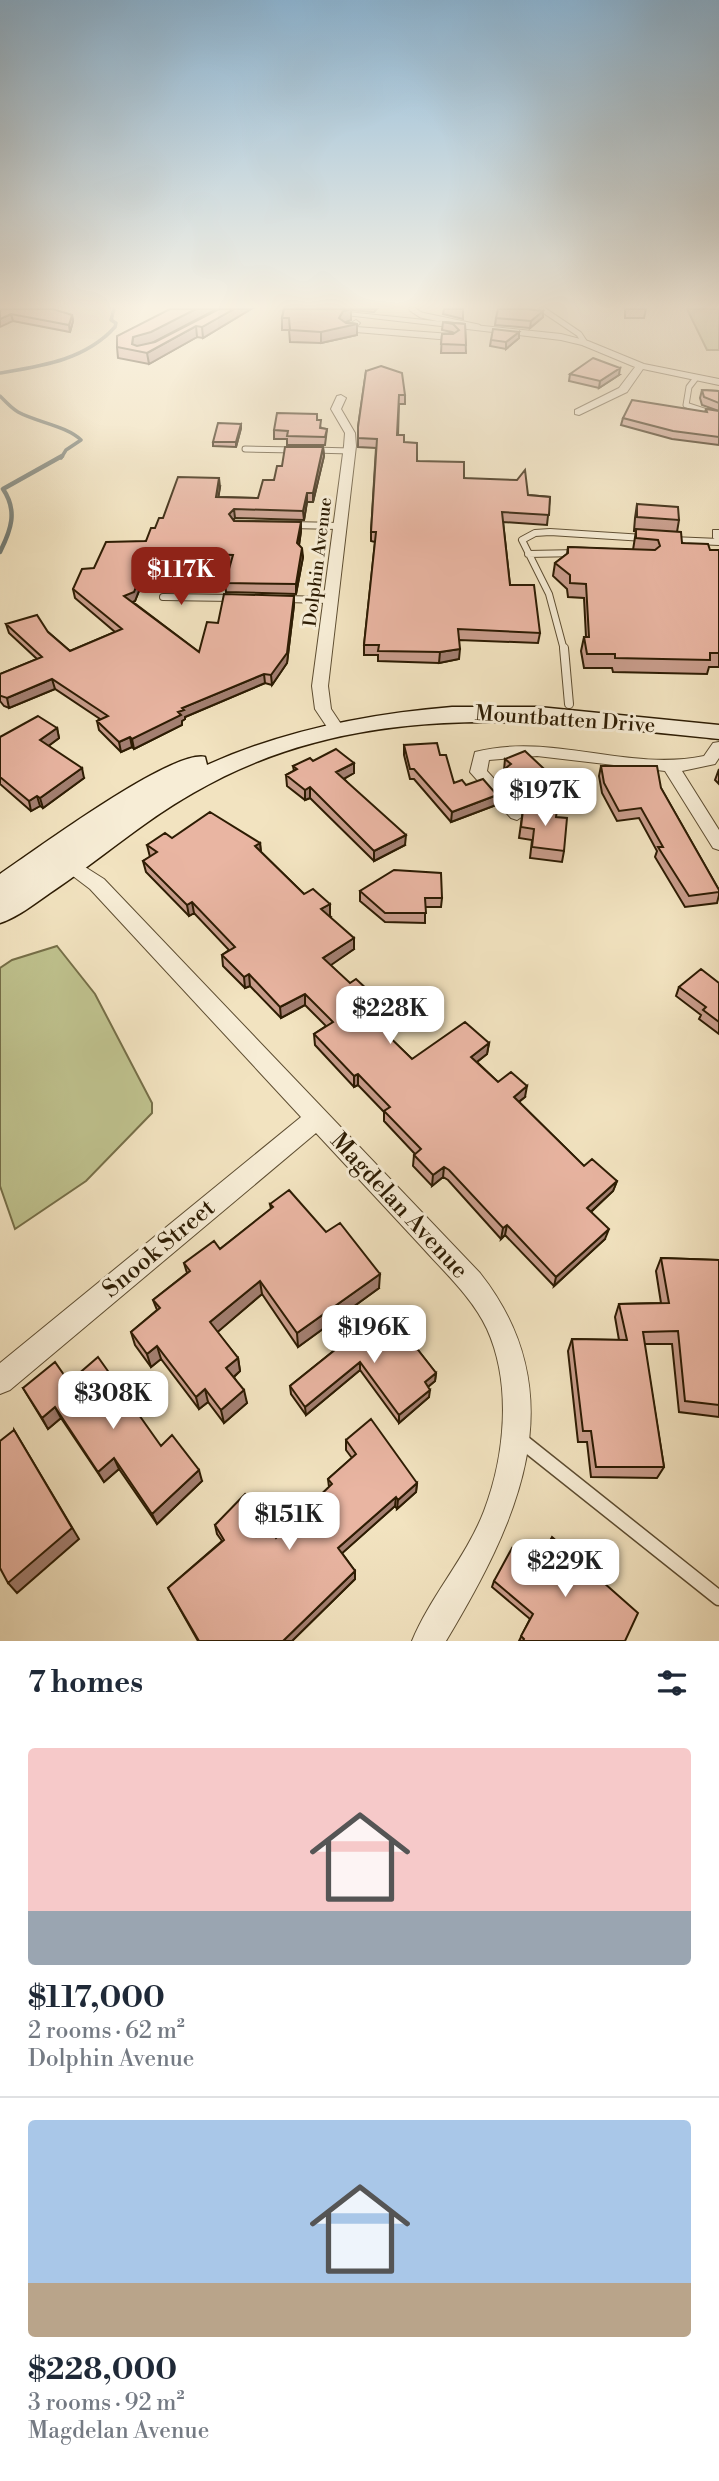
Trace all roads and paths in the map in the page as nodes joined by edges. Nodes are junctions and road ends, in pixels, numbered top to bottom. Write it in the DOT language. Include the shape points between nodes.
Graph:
graph roads {
  1 [pos="626,386"];
  2 [pos="690,386"];
  3 [pos="341,398"];
  4 [pos="579,412"];
  5 [pos="719,416"];
  6 [pos="245,449"];
  7 [pos="349,451"];
  8 [pos="274,525"];
  9 [pos="340,526"];
  10 [pos="648,538"];
  11 [pos="718,538"];
  12 [pos="661,539"];
  13 [pos="528,554"];
  14 [pos="590,554"];
  15 [pos="163,597"];
  16 [pos="247,598"];
  17 [pos="275,599"];
  18 [pos="331,600"];
  19 [pos="569,704"];
  20 [pos="719,718"];
  21 [pos="333,724"];
  22 [pos="719,732"];
  23 [pos="719,747"];
  24 [pos="671,767"];
  25 [pos="517,814"];
  26 [pos="719,844"];
  27 [pos="62,858"];
  28 [pos="0,888"];
  29 [pos="0,912"];
  30 [pos="317,1118"];
  31 [pos="0,1380"];
  32 [pos="517,1437"];
  33 [pos="719,1598"];
  34 [pos="428,1641"];
  1 -- 4 [label="street"];
  2 -- 5 [label="lane" via="686,405"];
  3 -- 7 [label="street, Dolphin Avenue" via="336,409 350,433"];
  6 -- 7 [label="lane"];
  7 -- 9 [label="street, Dolphin Avenue"];
  8 -- 9 [label="lane"];
  9 -- 18 [label="street, Dolphin Avenue"];
  10 -- 13 [label="lane" via="535,533 523,540"];
  11 -- 12 [label="lane"];
  13 -- 14 [label="lane"];
  13 -- 19 [label="lane" via="549,594 563,638"];
  15 -- 16 [label="lane"];
  17 -- 18 [label="lane"];
  18 -- 21 [label="street, Dolphin Avenue" via="320,687 323,709"];
  19 -- 20 [label="main road, Mountbatten Drive"];
  19 -- 21 [label="main road, Mountbatten Drive" via="452,701 370,710"];
  21 -- 22 [label="main road, Mountbatten Drive" via="478,713 539,714"];
  21 -- 27 [label="main road, Mountbatten Drive" via="198,779"];
  23 -- 24 [label="street" via="709,760"];
  24 -- 25 [label="street" via="513,751 481,756 478,772"];
  24 -- 26 [label="street"];
  27 -- 28 [label="main road, Mountbatten Drive"];
  27 -- 29 [label="main road, Mountbatten Drive"];
  27 -- 30 [label="street, Magdelan Avenue" via="97,884"];
  30 -- 31 [label="street, Snook Street"];
  30 -- 32 [label="street, Magdelan Avenue" via="491,1306 510,1357"];
  32 -- 33 [label="lane"];
  32 -- 34 [label="street, Magdelan Avenue" via="512,1479 495,1525"];
}
